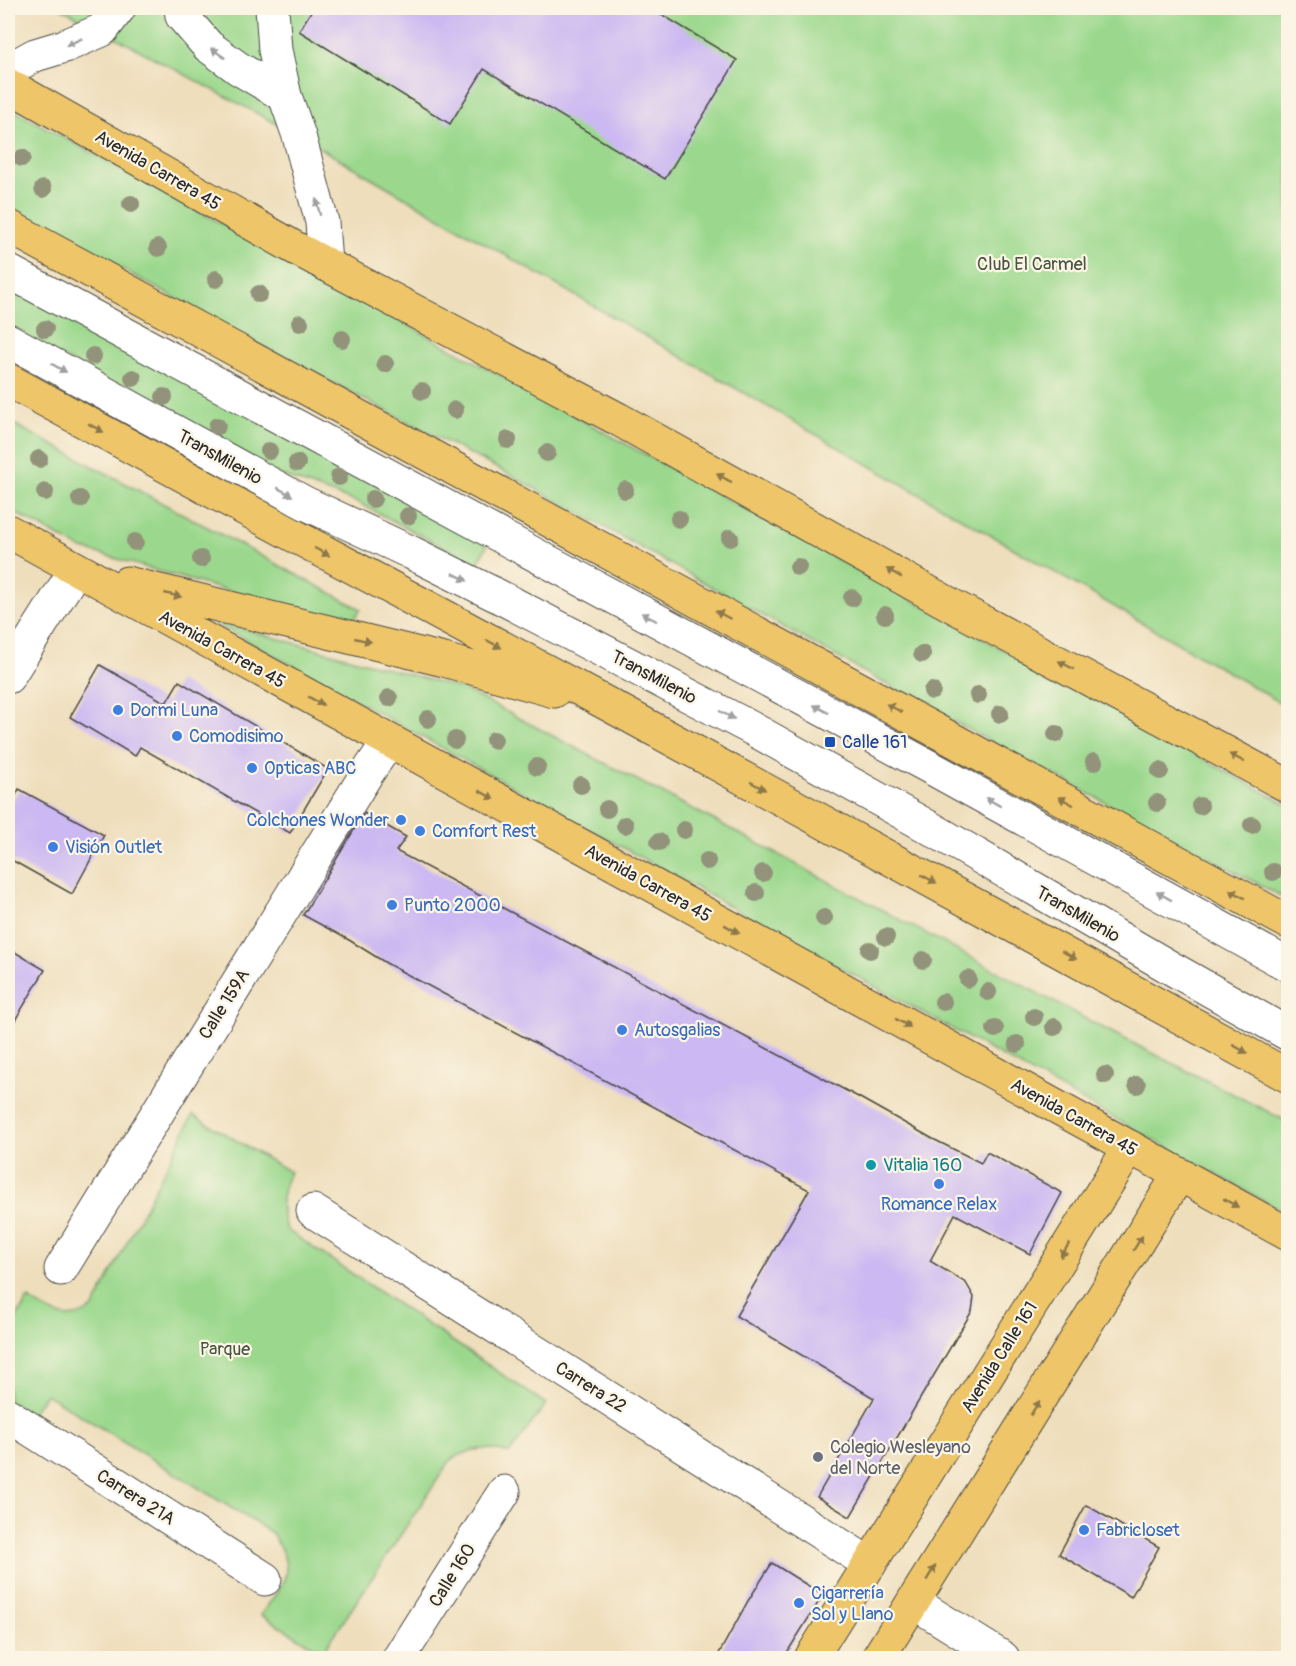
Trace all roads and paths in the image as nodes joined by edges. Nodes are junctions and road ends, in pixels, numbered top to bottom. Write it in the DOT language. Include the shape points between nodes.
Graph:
graph roads {
  1 [pos="119,8"];
  2 [pos="181,8"];
  3 [pos="272,8"];
  4 [pos="8,70"];
  5 [pos="8,85"];
  6 [pos="285,96"];
  7 [pos="8,226"];
  8 [pos="325,264"];
  9 [pos="8,271"];
  10 [pos="8,340"];
  11 [pos="8,380"];
  12 [pos="8,531"];
  13 [pos="76,569"];
  14 [pos="8,677"];
  15 [pos="614,708"];
  16 [pos="388,741"];
  17 [pos="1288,786"];
  18 [pos="1288,921"];
  19 [pos="1288,965"];
  20 [pos="1288,1034"];
  21 [pos="1288,1076"];
  22 [pos="1130,1147"];
  23 [pos="1179,1175"];
  24 [pos="313,1211"];
  25 [pos="1288,1234"];
  26 [pos="60,1269"];
  27 [pos="8,1415"];
  28 [pos="504,1492"];
  29 [pos="870,1564"];
  30 [pos="265,1579"];
  31 [pos="914,1602"];
  32 [pos="399,1659"];
  33 [pos="811,1659"];
  34 [pos="878,1659"];
  35 [pos="1003,1659"];
  1 -- 4 [label="street, one-way" via="102,30 35,55"];
  6 -- 2 [label="street, one-way" via="208,46 182,16"];
  3 -- 6 [label="street" via="274,50"];
  5 -- 8 [label="main road, Avenida Carrera 45"];
  8 -- 6 [label="street, one-way" via="322,222 300,136"];
  18 -- 7 [label="main road, one-way"];
  17 -- 8 [label="main road, Avenida Carrera 45, one-way" via="953,606 618,419"];
  19 -- 9 [label="street, one-way" via="937,771"];
  10 -- 20 [label="street, TransMilenio, one-way" via="305,503 498,596 751,728"];
  11 -- 15 [label="main road, one-way"];
  12 -- 13 [label="main road, Avenida Carrera 45"];
  13 -- 14 [label="street"];
  13 -- 15 [label="main road, one-way" via="444,660"];
  13 -- 16 [label="main road, Avenida Carrera 45, one-way"];
  15 -- 21 [label="main road, one-way"];
  16 -- 22 [label="main road, Avenida Carrera 45, one-way"];
  16 -- 26 [label="street, Calle 159A"];
  22 -- 23 [label="main road, Avenida Carrera 45"];
  22 -- 29 [label="main road, Avenida Calle 161, one-way"];
  23 -- 25 [label="main road, Avenida Carrera 45, one-way"];
  31 -- 23 [label="main road, one-way"];
  24 -- 29 [label="street, Carrera 22"];
  27 -- 30 [label="street, Carrera 21A"];
  28 -- 32 [label="street, Calle 160"];
  29 -- 33 [label="main road, Avenida Calle 161"];
  31 -- 34 [label="main road"];
  31 -- 35 [label="street"];
}
